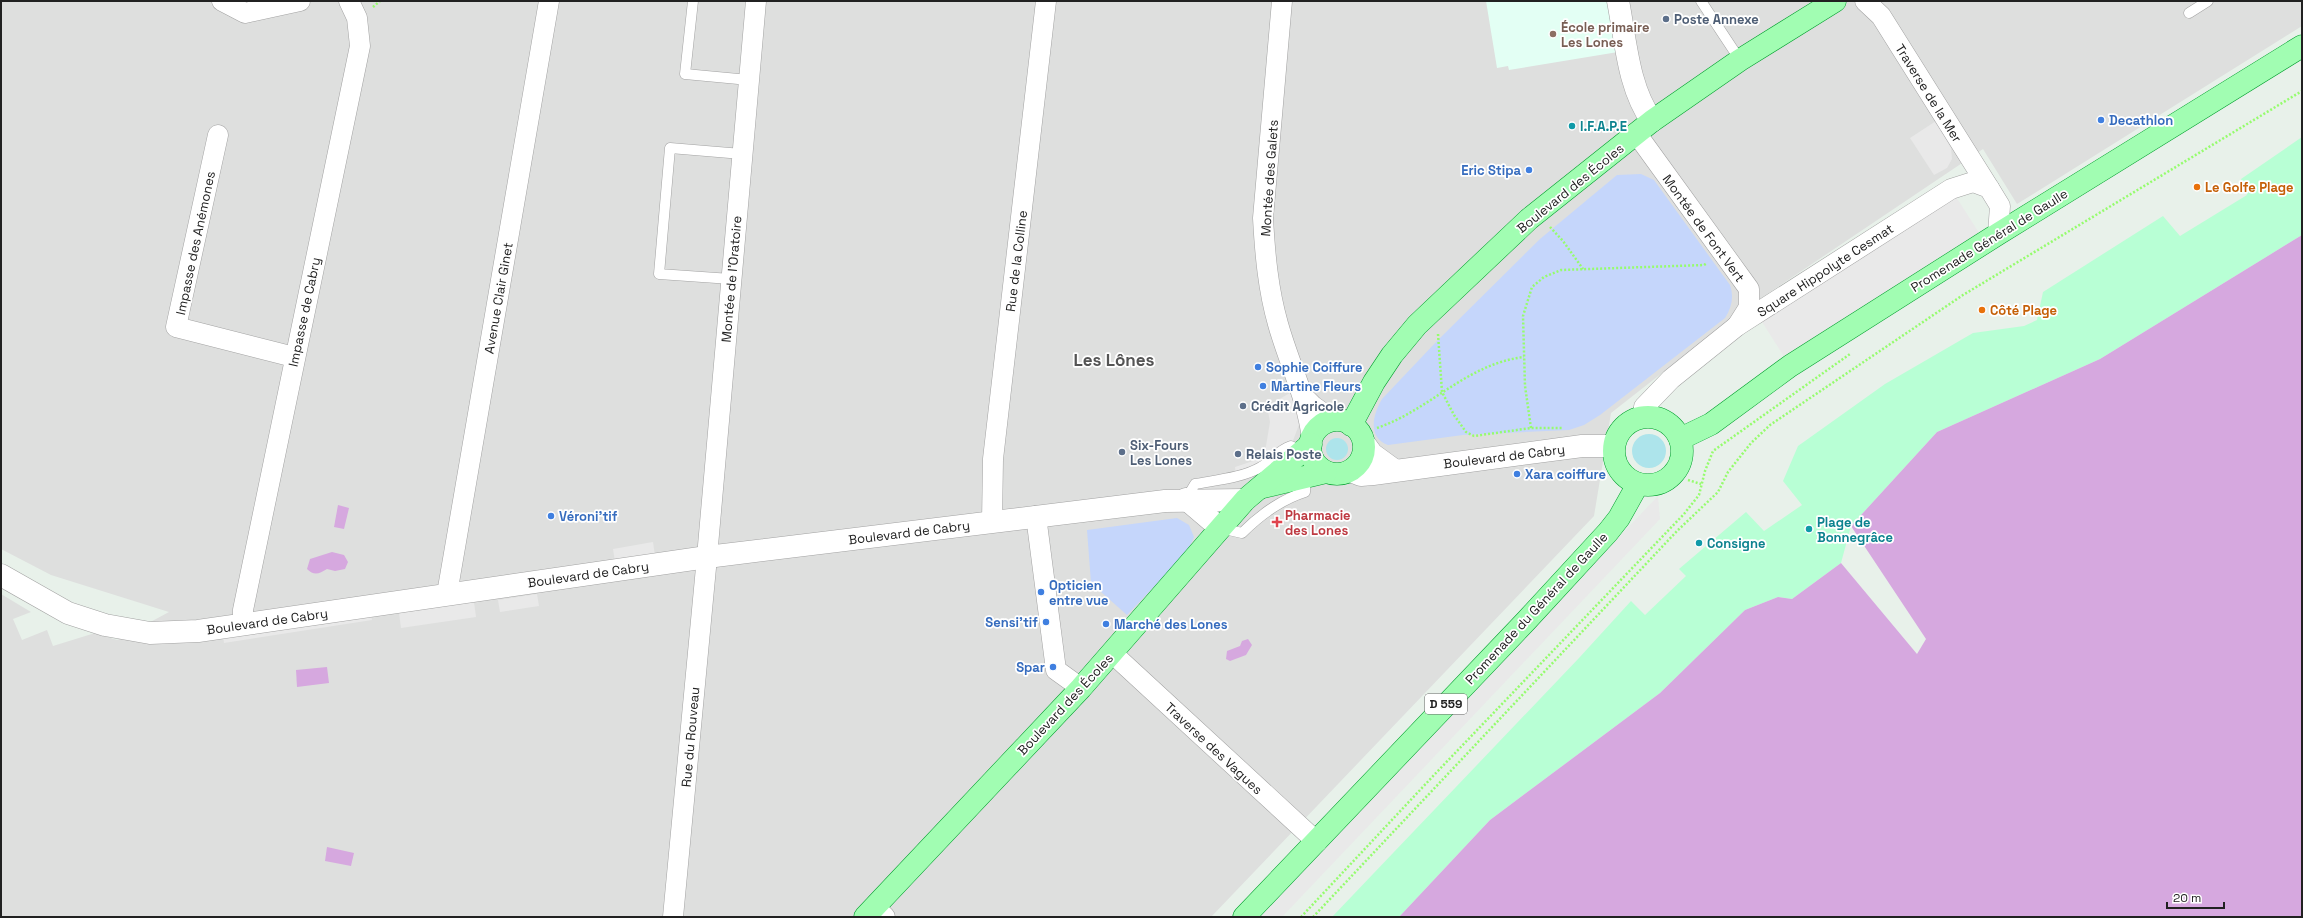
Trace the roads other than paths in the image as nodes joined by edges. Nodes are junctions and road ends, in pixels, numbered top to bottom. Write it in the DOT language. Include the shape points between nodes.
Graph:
graph roads {
  1 [pos="222,1"];
  2 [pos="300,1"];
  3 [pos="349,1"];
  4 [pos="549,1"];
  5 [pos="693,1"];
  6 [pos="756,1"];
  7 [pos="1046,1"];
  8 [pos="1282,1"];
  9 [pos="1618,1"];
  10 [pos="1701,1"];
  11 [pos="1835,1"];
  12 [pos="1865,1"];
  13 [pos="2208,1"];
  14 [pos="2189,13"];
  15 [pos="2302,46"];
  16 [pos="1740,60"];
  17 [pos="749,80"];
  18 [pos="1644,127"];
  19 [pos="218,135"];
  20 [pos="742,154"];
  21 [pos="1989,188"];
  22 [pos="1998,234"];
  23 [pos="731,279"];
  24 [pos="1737,326"];
  25 [pos="294,357"];
  26 [pos="1304,397"];
  27 [pos="1643,417"];
  28 [pos="1355,429"];
  29 [pos="1680,439"];
  30 [pos="1308,444"];
  31 [pos="1614,446"];
  32 [pos="1394,470"];
  33 [pos="1351,471"];
  34 [pos="1316,474"];
  35 [pos="1638,484"];
  36 [pos="1253,494"];
  37 [pos="1186,499"];
  38 [pos="1036,516"];
  39 [pos="992,522"];
  40 [pos="1220,528"];
  41 [pos="707,557"];
  42 [pos="1,575"];
  43 [pos="447,594"];
  44 [pos="243,625"];
  45 [pos="1112,653"];
  46 [pos="1081,688"];
  47 [pos="1317,842"];
  48 [pos="875,914"];
  49 [pos="673,917"];
  50 [pos="1244,917"];
  1 -- 2 [label="street" via="245,13"];
  3 -- 25 [label="street, Impasse de Cabry" via="357,18 360,46"];
  4 -- 43 [label="street, Avenue Clair Ginet"];
  5 -- 17 [label="lane" via="685,74"];
  6 -- 17 [label="street, Montée de l'Oratoire"];
  7 -- 39 [label="street, Rue de la Colline" via="993,458"];
  8 -- 26 [label="street, Montée des Galets" via="1264,218 1269,290 1288,358"];
  9 -- 18 [label="street, Montée de Font Vert" via="1633,81 1642,107"];
  10 -- 16 [label="lane"];
  11 -- 16 [label="main road, Boulevard des Écoles"];
  12 -- 21 [label="street, Traverse de la Mer" via="1881,16"];
  13 -- 14 [label="lane"];
  15 -- 22 [label="main road, Promenade Général de Gaulle"];
  16 -- 18 [label="main road, Boulevard des Écoles"];
  17 -- 20 [label="street, Montée de l'Oratoire"];
  18 -- 24 [label="street, Montée de Font Vert" via="1749,289 1749,306"];
  18 -- 28 [label="main road, Boulevard des Écoles" via="1529,219 1417,325 1374,382"];
  19 -- 25 [label="street, Impasse des Anémones" via="176,327"];
  20 -- 23 [label="street, Montée de l'Oratoire"];
  20 -- 23 [label="lane" via="670,148 669,156 659,274"];
  21 -- 22 [label="street" via="2000,206"];
  21 -- 24 [label="street, Square Hippolyte Cesmat" via="1973,182 1952,190"];
  22 -- 29 [label="main road, Promenade Général de Gaulle" via="1790,366 1711,424"];
  23 -- 41 [label="street, Montée de l'Oratoire"];
  24 -- 27 [label="street, Square Hippolyte Cesmat" via="1671,378 1644,407"];
  25 -- 44 [label="street, Impasse de Cabry" via="243,610"];
  26 -- 28 [label="street, Montée des Galets" via="1313,406"];
  26 -- 30 [label="street, Montée des Galets"];
  27 -- 29 [label="main road" via="1657,418 1670,424"];
  27 -- 31 [label="main road" via="1624,427"];
  28 -- 30 [label="main road" via="1320,427"];
  28 -- 32 [label="street" via="1372,454"];
  28 -- 33 [label="main road" via="1361,459"];
  29 -- 35 [label="main road" via="1683,450 1676,472 1659,484"];
  30 -- 34 [label="main road"];
  30 -- 36 [label="main road, Boulevard des Écoles"];
  30 -- 37 [label="lane" via="1283,448 1261,467 1245,474 1195,484"];
  31 -- 32 [label="street, Boulevard de Cabry" via="1582,446"];
  31 -- 35 [label="main road" via="1614,456 1622,473"];
  32 -- 33 [label="street, Boulevard de Cabry" via="1361,475"];
  33 -- 34 [label="main road"];
  34 -- 36 [label="main road"];
  34 -- 40 [label="lane" via="1305,492 1275,505 1242,533"];
  35 -- 47 [label="main road, Promenade du Général de Gaulle / D 559" via="1620,518 1608,532"];
  36 -- 37 [label="street, Boulevard de Cabry"];
  36 -- 40 [label="main road, Boulevard des Écoles"];
  37 -- 38 [label="street, Boulevard de Cabry"];
  37 -- 40 [label="street"];
  38 -- 39 [label="street, Boulevard de Cabry"];
  38 -- 46 [label="street" via="1056,670"];
  39 -- 41 [label="street, Boulevard de Cabry"];
  40 -- 45 [label="main road, Boulevard des Écoles"];
  41 -- 43 [label="street, Boulevard de Cabry"];
  41 -- 49 [label="street, Rue du Rouveau"];
  42 -- 44 [label="street, Boulevard de Cabry" via="68,613 105,625 150,633 198,631"];
  43 -- 44 [label="street, Boulevard de Cabry"];
  45 -- 46 [label="main road, Boulevard des Écoles"];
  45 -- 47 [label="street, Traverse des Vagues"];
  46 -- 48 [label="main road, Boulevard des Écoles"];
  47 -- 50 [label="main road, Promenade du Général de Gaulle / D 559"];
}
